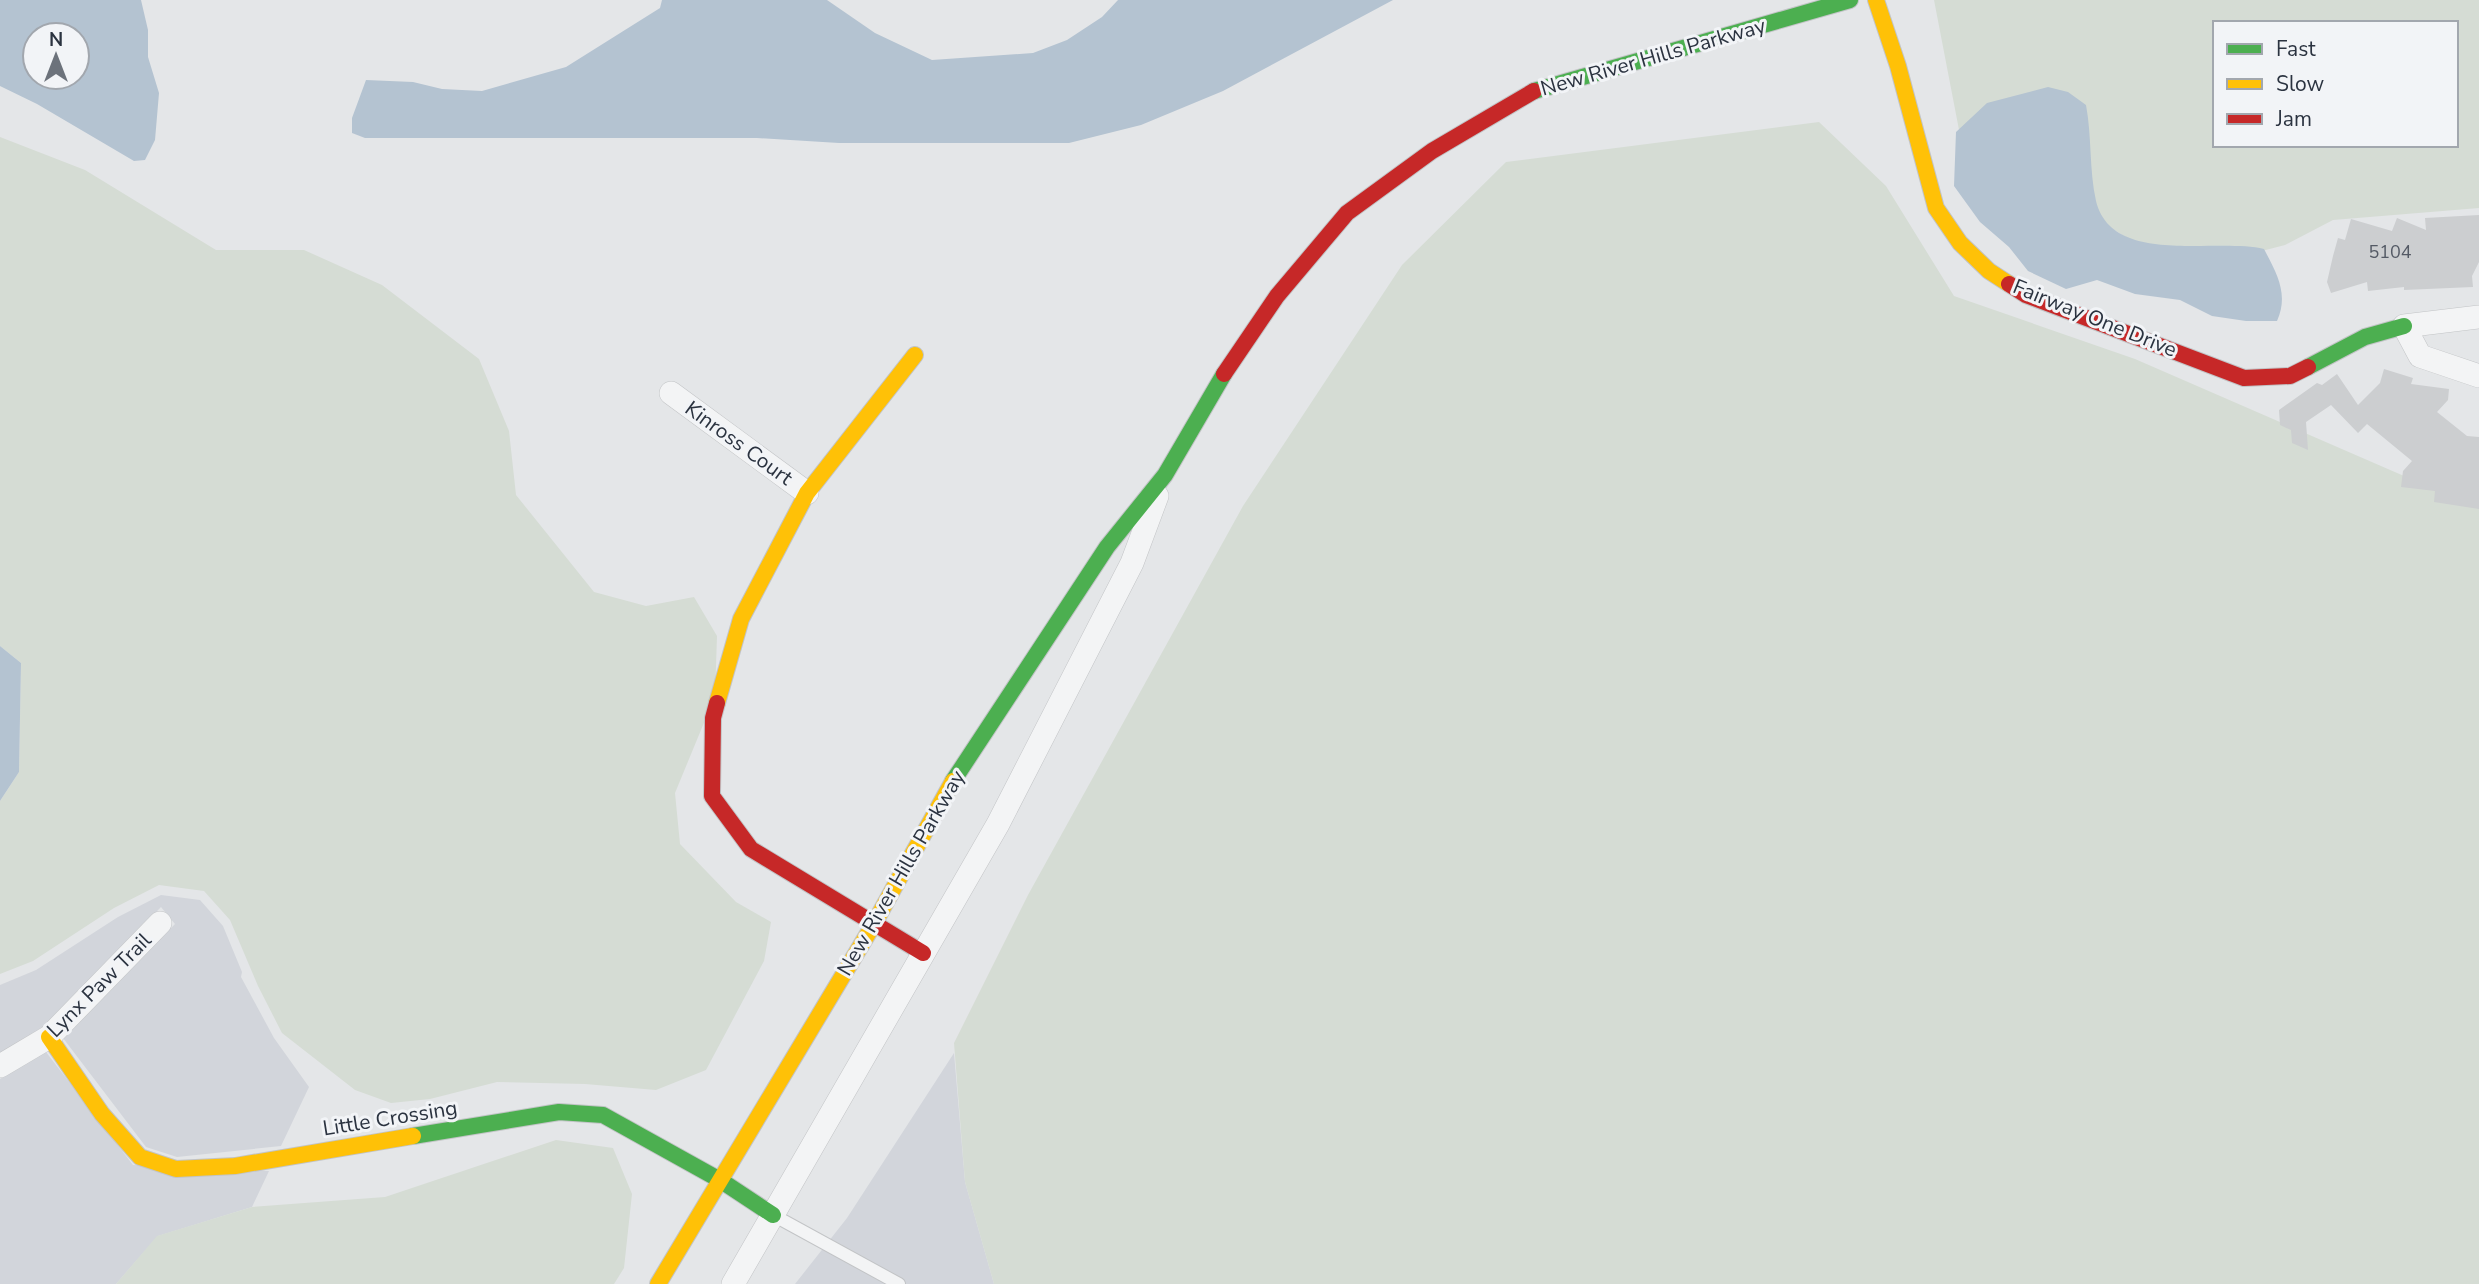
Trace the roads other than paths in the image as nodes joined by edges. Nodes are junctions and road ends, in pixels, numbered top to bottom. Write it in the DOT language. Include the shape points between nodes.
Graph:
graph roads {
  1 [pos="1850,0"];
  2 [pos="1876,0"];
  3 [pos="2479,317"];
  4 [pos="2404,326"];
  5 [pos="915,355"];
  6 [pos="2479,376"];
  7 [pos="671,393"];
  8 [pos="1165,475"];
  9 [pos="807,493"];
  10 [pos="875,922"];
  11 [pos="160,923"];
  12 [pos="923,953"];
  13 [pos="49,1037"];
  14 [pos="0,1066"];
  15 [pos="720,1180"];
  16 [pos="773,1215"];
  17 [pos="658,1284"];
  18 [pos="733,1284"];
  19 [pos="899,1284"];
  1 -- 8 [label="street, New River Hills Parkway" via="1528,93 1432,151 1348,213 1277,296 1227,368"];
  2 -- 4 [label="street, Fairway One Drive" via="1936,208 1960,243 1989,271 2026,295 2244,378 2290,376 2365,337"];
  3 -- 4 [label="street, Fairway One Drive"];
  4 -- 6 [label="street" via="2420,356"];
  5 -- 9 [label="street"];
  7 -- 9 [label="street, Kinross Court"];
  8 -- 10 [label="street, New River Hills Parkway" via="1107,547 979,739"];
  8 -- 12 [label="street, New River Hills Parkway" via="1132,563 1062,703"];
  9 -- 10 [label="street" via="741,620 713,718 712,796 751,849"];
  10 -- 12 [label="street"];
  10 -- 15 [label="street, New River Hills Parkway"];
  11 -- 13 [label="street, Lynx Paw Trail"];
  12 -- 16 [label="street, New River Hills Parkway"];
  13 -- 14 [label="street, Lynx Paw Trail"];
  13 -- 15 [label="street, Little Crossing" via="102,1114 140,1157 176,1168 235,1166 559,1111 603,1115"];
  15 -- 16 [label="street, Little Crossing"];
  15 -- 17 [label="street, New River Hills Parkway"];
  16 -- 18 [label="street, New River Hills Parkway"];
  16 -- 19 [label="lane"];
}
